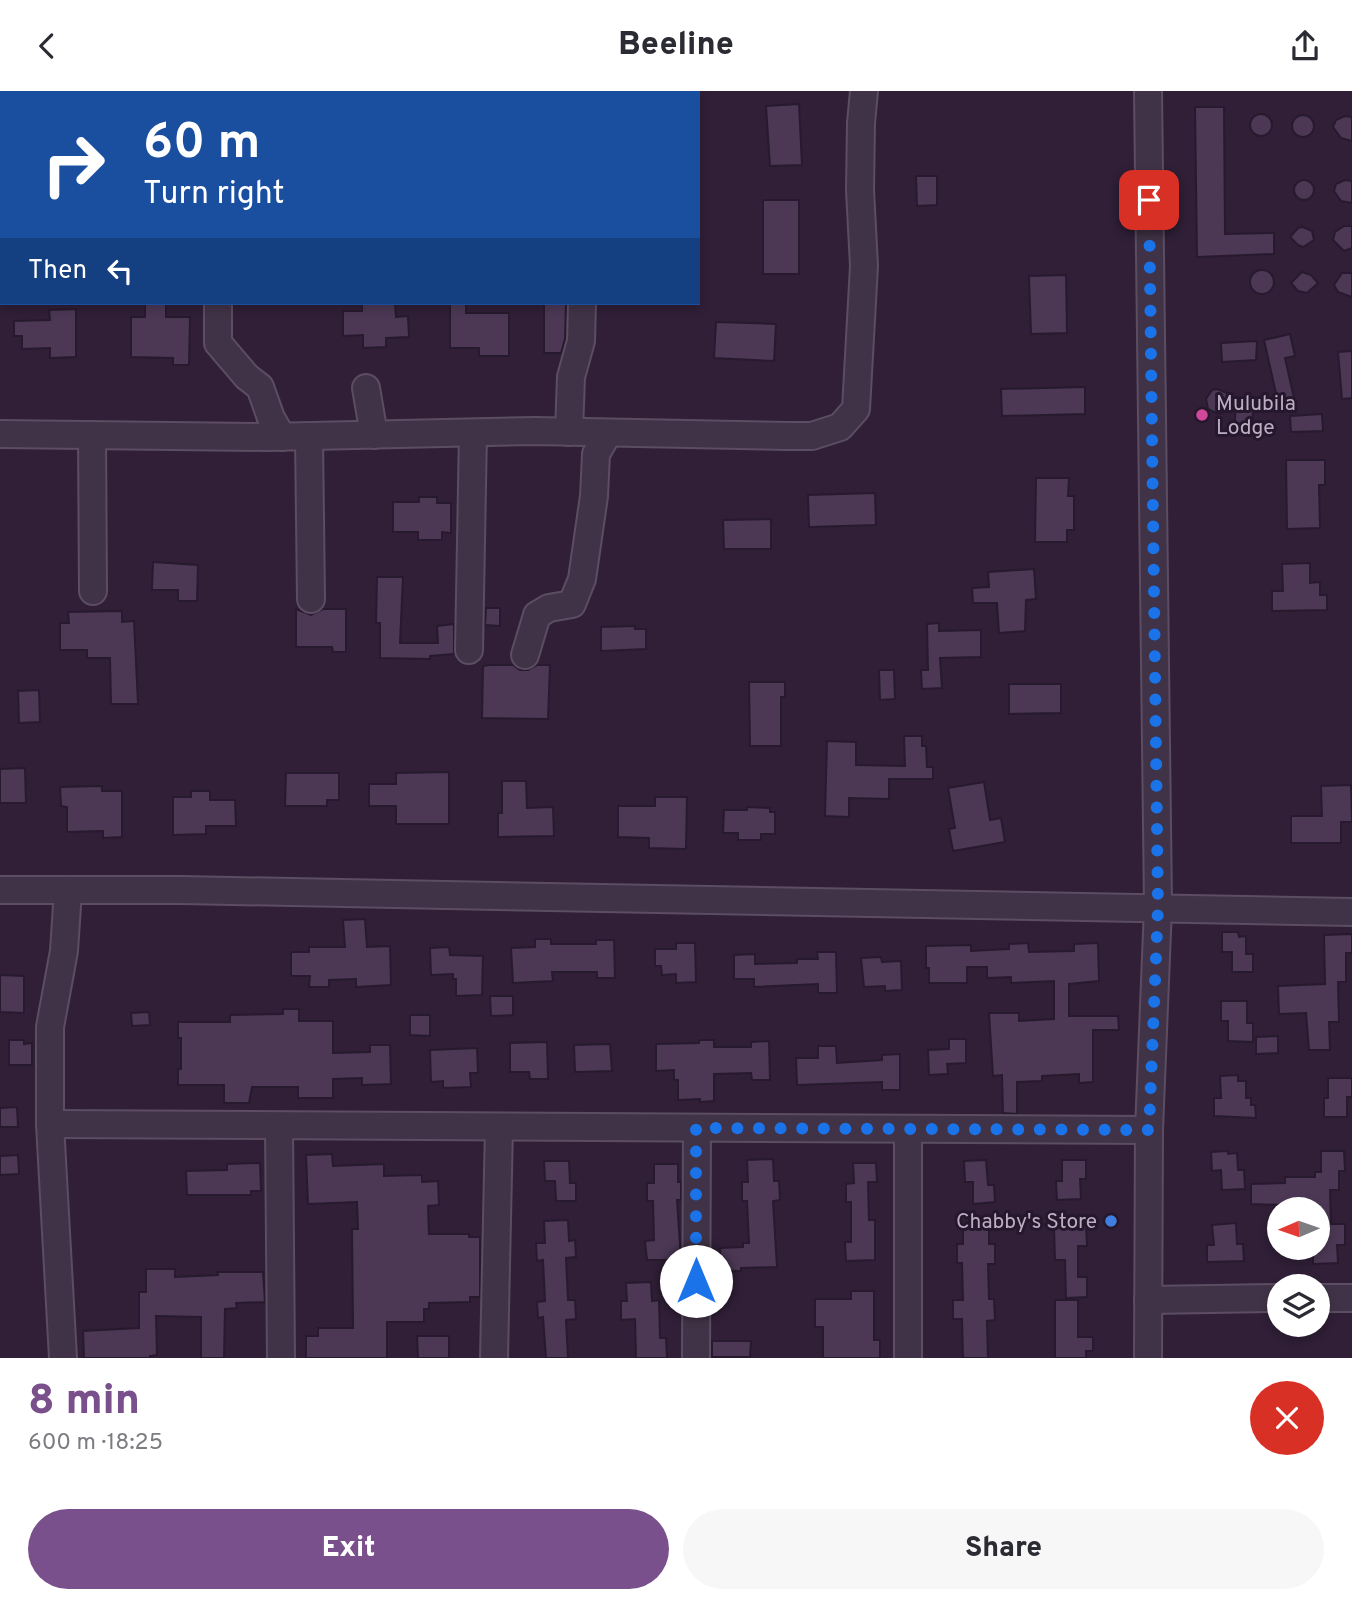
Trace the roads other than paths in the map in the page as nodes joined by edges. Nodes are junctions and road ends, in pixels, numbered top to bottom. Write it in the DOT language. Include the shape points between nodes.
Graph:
graph roads {
  1 [pos="864,91"];
  2 [pos="1148,91"];
  3 [pos="218,305"];
  4 [pos="581,305"];
  5 [pos="366,388"];
  6 [pos="569,432"];
  7 [pos="473,433"];
  8 [pos="608,433"];
  9 [pos="0,434"];
  10 [pos="92,435"];
  11 [pos="374,435"];
  12 [pos="309,436"];
  13 [pos="282,437"];
  14 [pos="93,591"];
  15 [pos="311,599"];
  16 [pos="469,650"];
  17 [pos="525,655"];
  18 [pos="0,890"];
  19 [pos="68,890"];
  20 [pos="1158,907"];
  21 [pos="1352,912"];
  22 [pos="50,1125"];
  23 [pos="279,1127"];
  24 [pos="499,1127"];
  25 [pos="696,1128"];
  26 [pos="908,1129"];
  27 [pos="1149,1130"];
  28 [pos="1330,1298"];
  29 [pos="1352,1298"];
  30 [pos="1267,1299"];
  31 [pos="1148,1300"];
  32 [pos="63,1358"];
  33 [pos="281,1358"];
  34 [pos="494,1358"];
  35 [pos="696,1358"];
  36 [pos="908,1358"];
  37 [pos="1148,1358"];
  1 -- 8 [label="street" via="860,190 864,265 856,409 840,427 812,436"];
  2 -- 20 [label="street"];
  3 -- 13 [label="street" via="218,343 260,387"];
  4 -- 6 [label="street"];
  5 -- 11 [label="street"];
  6 -- 7 [label="street"];
  6 -- 8 [label="street"];
  7 -- 11 [label="street"];
  7 -- 16 [label="street"];
  8 -- 17 [label="street" via="596,454 582,579 572,604 537,615"];
  9 -- 10 [label="street"];
  10 -- 13 [label="street"];
  10 -- 14 [label="street"];
  11 -- 12 [label="street"];
  12 -- 13 [label="street"];
  12 -- 15 [label="street"];
  18 -- 19 [label="street"];
  19 -- 20 [label="street"];
  19 -- 22 [label="street" via="64,951 50,1027"];
  20 -- 21 [label="street"];
  20 -- 27 [label="street"];
  22 -- 23 [label="street"];
  22 -- 32 [label="street"];
  23 -- 24 [label="street"];
  23 -- 33 [label="street"];
  24 -- 25 [label="street"];
  24 -- 34 [label="street"];
  25 -- 26 [label="street"];
  25 -- 35 [label="street"];
  26 -- 27 [label="street"];
  26 -- 36 [label="street"];
  27 -- 31 [label="street"];
  28 -- 29 [label="street"];
  30 -- 31 [label="street"];
  31 -- 37 [label="street"];
}
